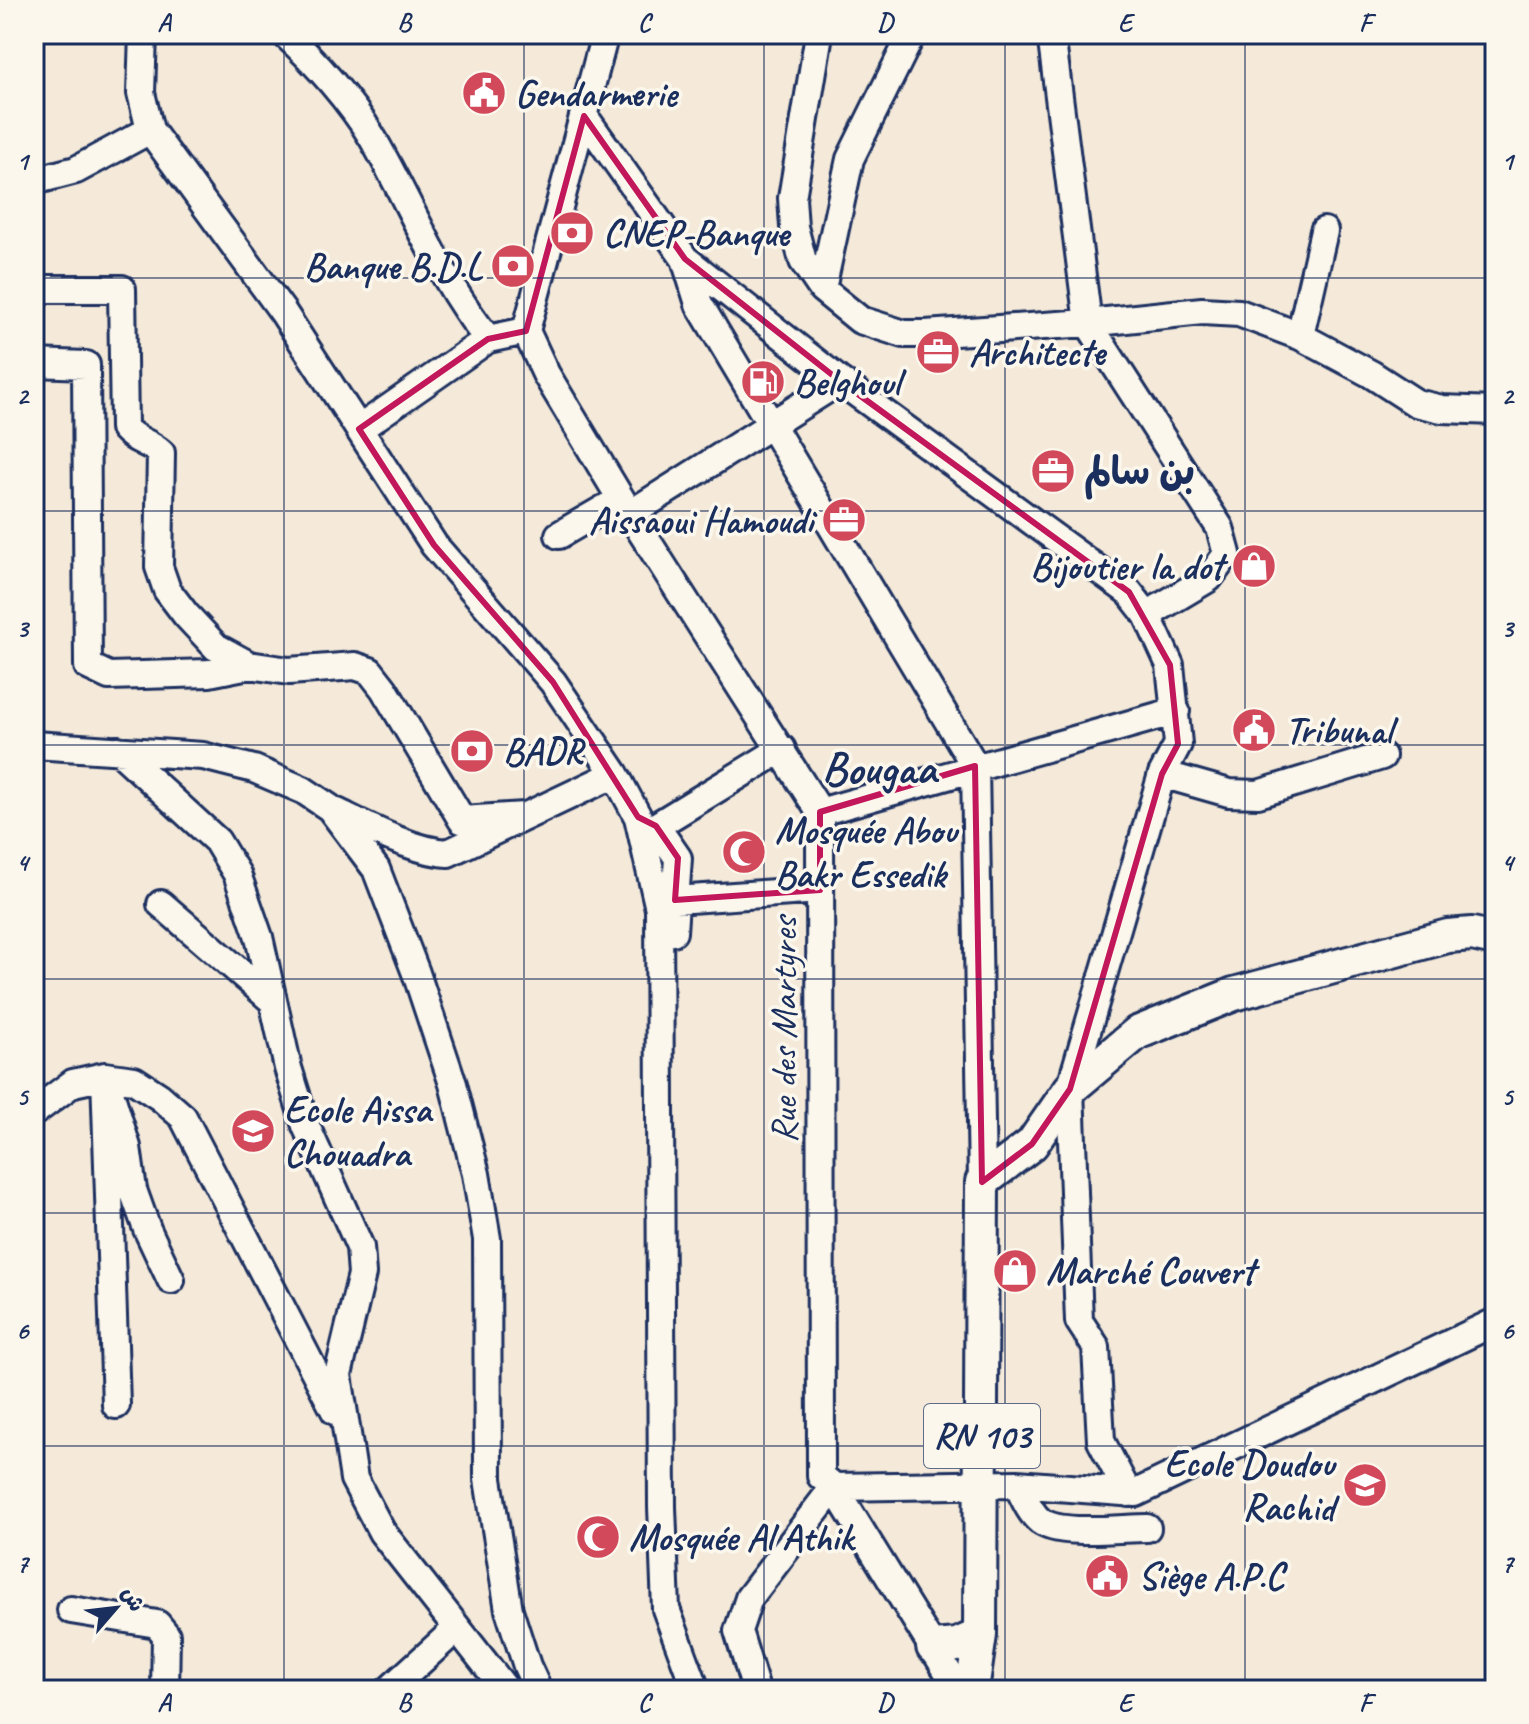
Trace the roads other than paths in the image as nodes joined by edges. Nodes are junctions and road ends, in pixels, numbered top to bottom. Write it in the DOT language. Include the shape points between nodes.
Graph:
graph roads {
  1 [pos="143,34"];
  2 [pos="285,34"];
  3 [pos="605,34"];
  4 [pos="819,34"];
  5 [pos="912,34"];
  6 [pos="1051,34"];
  7 [pos="584,116"];
  8 [pos="150,130"];
  9 [pos="34,181"];
  10 [pos="1324,231"];
  11 [pos="685,259"];
  12 [pos="34,289"];
  13 [pos="822,289"];
  14 [pos="1088,323"];
  15 [pos="526,331"];
  16 [pos="1300,336"];
  17 [pos="488,339"];
  18 [pos="34,363"];
  19 [pos="840,381"];
  20 [pos="1495,411"];
  21 [pos="771,426"];
  22 [pos="359,429"];
  23 [pos="626,506"];
  24 [pos="559,535"];
  25 [pos="1147,615"];
  26 [pos="249,665"];
  27 [pos="1176,711"];
  28 [pos="34,745"];
  29 [pos="782,749"];
  30 [pos="118,750"];
  31 [pos="1382,756"];
  32 [pos="975,766"];
  33 [pos="615,774"];
  34 [pos="1162,774"];
  35 [pos="330,808"];
  36 [pos="820,812"];
  37 [pos="525,816"];
  38 [pos="647,822"];
  39 [pos="820,890"];
  40 [pos="675,900"];
  41 [pos="161,904"];
  42 [pos="1495,939"];
  43 [pos="659,978"];
  44 [pos="273,1001"];
  45 [pos="105,1076"];
  46 [pos="1070,1089"];
  47 [pos="34,1112"];
  48 [pos="982,1182"];
  49 [pos="171,1280"];
  50 [pos="1495,1322"];
  51 [pos="116,1405"];
  52 [pos="344,1429"];
  53 [pos="828,1482"];
  54 [pos="982,1484"];
  55 [pos="1017,1484"];
  56 [pos="1128,1493"];
  57 [pos="1147,1528"];
  58 [pos="71,1610"];
  59 [pos="456,1629"];
  60 [pos="980,1635"];
  61 [pos="933,1647"];
  62 [pos="165,1690"];
  63 [pos="389,1690"];
  64 [pos="506,1690"];
  65 [pos="538,1690"];
  66 [pos="696,1690"];
  67 [pos="756,1690"];
  68 [pos="959,1690"];
  69 [pos="972,1690"];
  1 -- 8 [label="street" via="141,93"];
  2 -- 17 [label="street" via="311,58 370,134 464,310"];
  3 -- 7 [label="street"];
  4 -- 13 [label="street" via="792,198 803,261"];
  5 -- 13 [label="street" via="850,159"];
  6 -- 14 [label="street"];
  7 -- 11 [label="street"];
  7 -- 15 [label="street"];
  8 -- 9 [label="street" via="76,170"];
  8 -- 22 [label="street" via="283,312"];
  10 -- 16 [label="street"];
  11 -- 19 [label="street"];
  11 -- 21 [label="street" via="699,304"];
  12 -- 26 [label="street" via="122,289 124,428 161,453 159,567 167,590 186,615 216,647"];
  13 -- 14 [label="street" via="860,320 904,334"];
  14 -- 16 [label="street" via="1202,311 1239,313"];
  14 -- 25 [label="street" via="1220,528 1227,554 1209,578"];
  15 -- 17 [label="street"];
  15 -- 23 [label="street"];
  16 -- 20 [label="street" via="1416,403"];
  17 -- 22 [label="street"];
  18 -- 26 [label="street" via="86,365 88,666 109,676 209,673"];
  19 -- 21 [label="street"];
  19 -- 25 [label="street" via="1129,592"];
  21 -- 23 [label="street"];
  21 -- 32 [label="street"];
  22 -- 33 [label="street" via="434,545 553,682"];
  23 -- 24 [label="street"];
  23 -- 29 [label="street"];
  25 -- 27 [label="street" via="1170,665"];
  26 -- 37 [label="street" via="289,671 355,666 370,671 462,820"];
  27 -- 32 [label="street"];
  27 -- 34 [label="street" via="1178,744"];
  28 -- 30 [label="street"];
  29 -- 36 [label="street"];
  29 -- 38 [label="street"];
  30 -- 35 [label="street" via="223,760 295,786"];
  30 -- 44 [label="street" via="217,841 237,874"];
  31 -- 34 [label="street" via="1258,794 1229,793"];
  32 -- 36 [label="street"];
  32 -- 48 [label="street"];
  33 -- 37 [label="street"];
  33 -- 38 [label="street"];
  34 -- 46 [label="street"];
  35 -- 37 [label="street" via="437,853 448,853"];
  35 -- 65 [label="street" via="376,869 426,1001 476,1174 487,1239 488,1479 509,1610"];
  36 -- 39 [label="street, Rue des Martyres"];
  38 -- 40 [label="street" via="678,858"];
  38 -- 43 [label="street" via="659,909"];
  39 -- 40 [label="street"];
  39 -- 53 [label="street, Rue des Martyres"];
  40 -- 43 [label="street" via="672,943"];
  41 -- 44 [label="street"];
  42 -- 46 [label="main road" via="1448,936 1234,994 1137,1033"];
  43 -- 66 [label="street" via="666,1609"];
  44 -- 52 [label="street" via="306,1126 360,1247 362,1274 338,1375"];
  45 -- 47 [label="street" via="73,1083"];
  45 -- 49 [label="street" via="127,1147 133,1190"];
  45 -- 51 [label="street"];
  45 -- 52 [label="street" via="134,1080 183,1117"];
  46 -- 48 [label="main road" via="1032,1144"];
  46 -- 56 [label="street" via="1079,1321 1096,1347 1101,1441"];
  48 -- 54 [label="main road, RN 103"];
  50 -- 56 [label="street"];
  52 -- 59 [label="street" via="354,1479 382,1532"];
  53 -- 54 [label="street"];
  53 -- 61 [label="street"];
  53 -- 67 [label="street" via="749,1598 738,1631"];
  54 -- 55 [label="street"];
  54 -- 60 [label="main road, RN 103"];
  55 -- 56 [label="street"];
  55 -- 57 [label="street" via="1032,1514 1044,1524 1060,1529"];
  58 -- 62 [label="street" via="157,1624 166,1635"];
  59 -- 63 [label="street"];
  59 -- 64 [label="street"];
  60 -- 61 [label="main road"];
  60 -- 69 [label="main road, RN 103"];
  61 -- 68 [label="street"];
}
